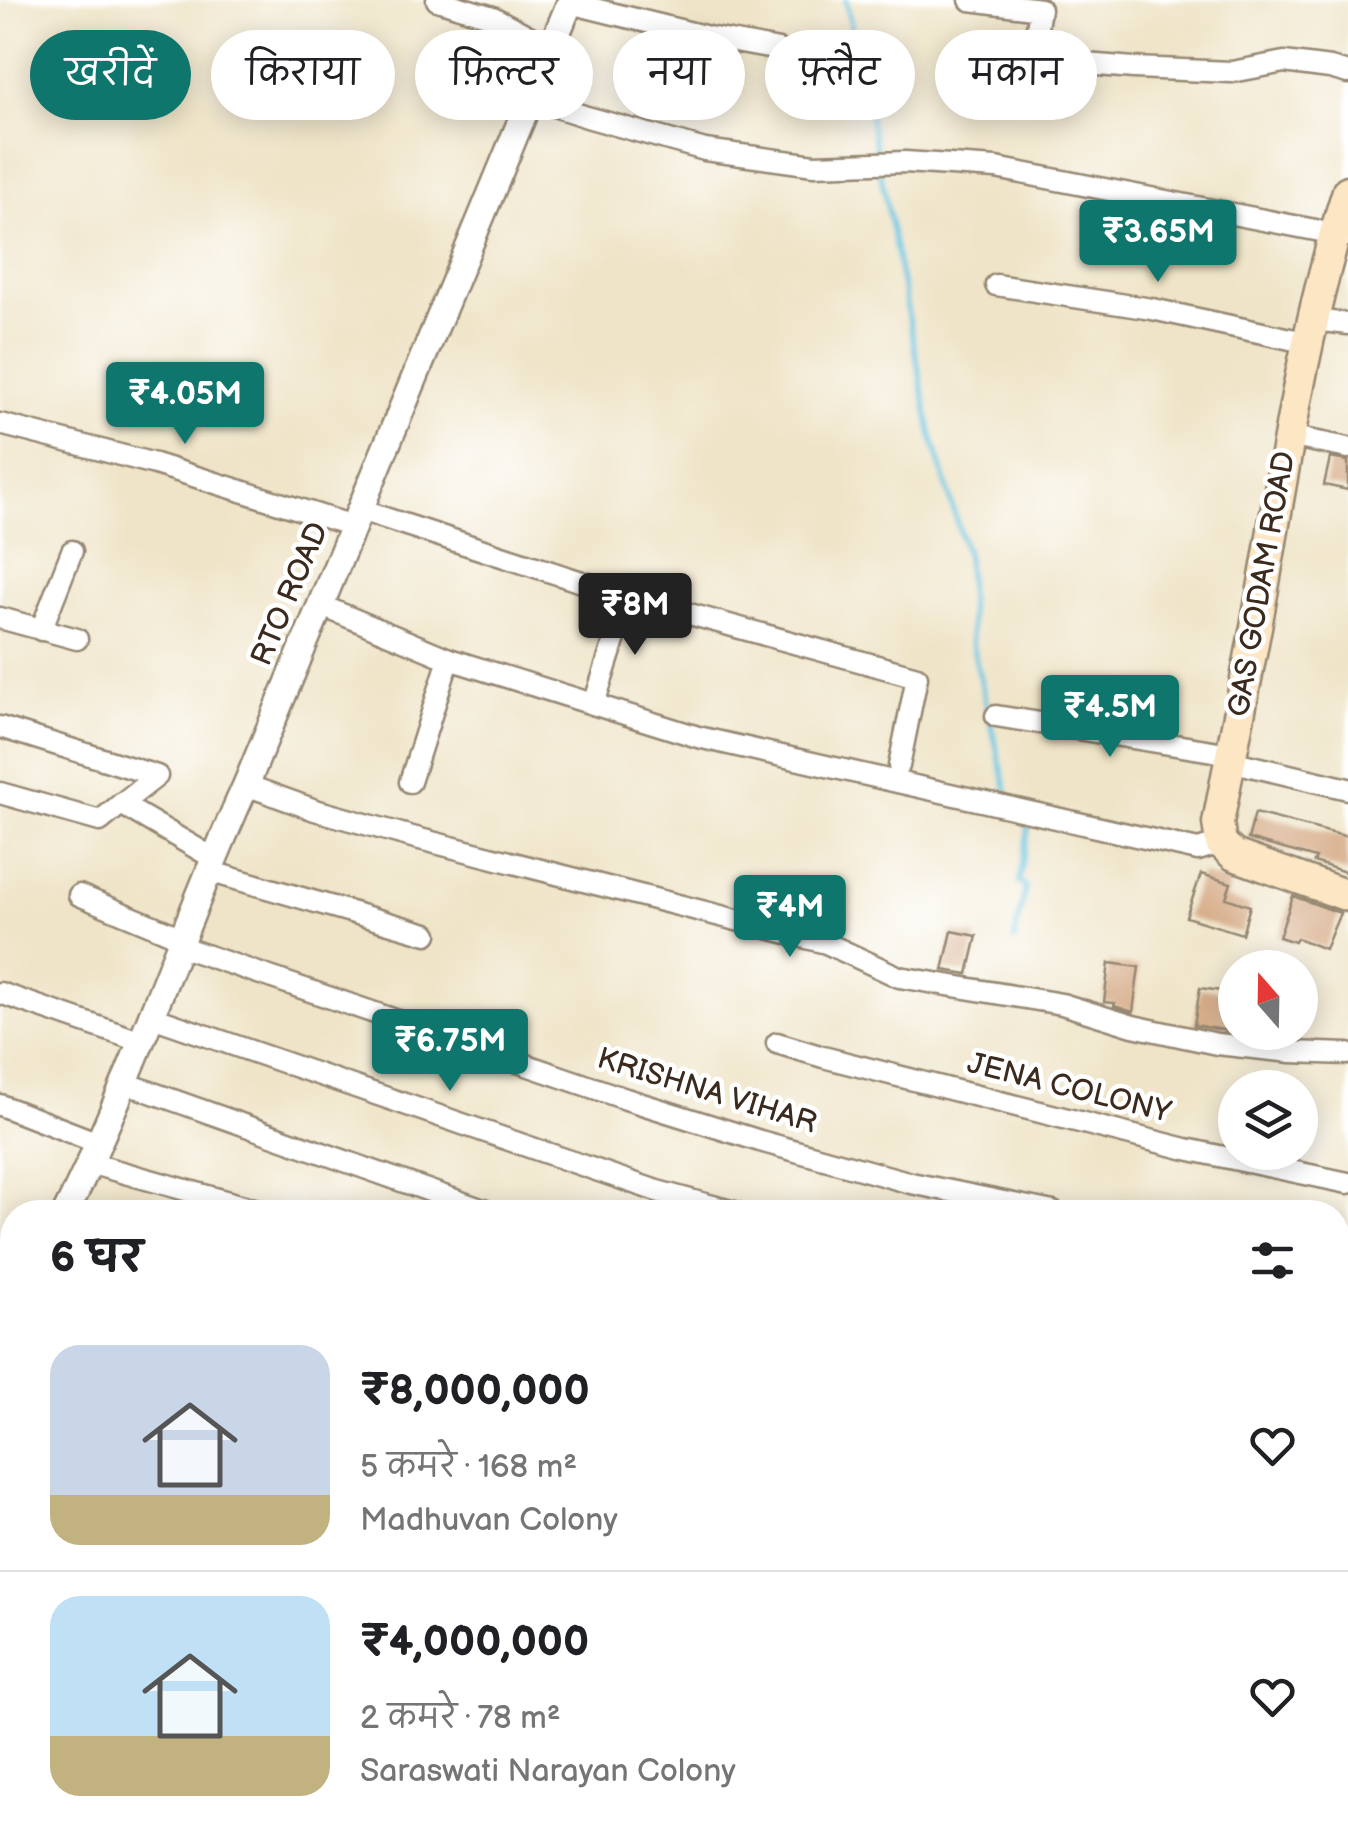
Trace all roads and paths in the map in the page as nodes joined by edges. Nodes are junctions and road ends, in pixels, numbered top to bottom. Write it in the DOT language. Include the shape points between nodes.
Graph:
graph roads {
  1 [pos="437,0"];
  2 [pos="970,0"];
  3 [pos="570,1"];
  4 [pos="1040,4"];
  5 [pos="517,30"];
  6 [pos="558,30"];
  7 [pos="765,47"];
  8 [pos="1348,73"];
  9 [pos="521,120"];
  10 [pos="593,120"];
  11 [pos="1348,191"];
  12 [pos="1341,235"];
  13 [pos="996,285"];
  14 [pos="1348,324"];
  15 [pos="1312,331"];
  16 [pos="0,424"];
  17 [pos="1288,436"];
  18 [pos="1348,448"];
  19 [pos="357,518"];
  20 [pos="72,551"];
  21 [pos="628,597"];
  22 [pos="320,605"];
  23 [pos="0,618"];
  24 [pos="42,630"];
  25 [pos="77,639"];
  26 [pos="449,659"];
  27 [pos="594,704"];
  28 [pos="996,716"];
  29 [pos="0,727"];
  30 [pos="1230,757"];
  31 [pos="898,766"];
  32 [pos="410,782"];
  33 [pos="246,785"];
  34 [pos="1348,789"];
  35 [pos="0,794"];
  36 [pos="122,804"];
  37 [pos="1221,842"];
  38 [pos="210,864"];
  39 [pos="80,896"];
  40 [pos="1348,896"];
  41 [pos="427,934"];
  42 [pos="181,942"];
  43 [pos="0,993"];
  44 [pos="152,1017"];
  45 [pos="142,1042"];
  46 [pos="778,1043"];
  47 [pos="1348,1054"];
  48 [pos="124,1082"];
  49 [pos="0,1105"];
  50 [pos="93,1153"];
  51 [pos="1348,1183"];
  52 [pos="71,1200"];
  53 [pos="230,1200"];
  54 [pos="455,1200"];
  55 [pos="690,1200"];
  56 [pos="996,1200"];
  1 -- 5 [label="street"];
  2 -- 4 [label="street"];
  3 -- 6 [label="street, RTO ROAD"];
  3 -- 7 [label="street"];
  4 -- 8 [label="street" via="1037,60 1232,72 1284,62"];
  9 -- 19 [label="street, RTO ROAD"];
  10 -- 12 [label="street" via="706,150 814,164 996,168"];
  11 -- 12 [label="main road, GAS GODAM ROAD"];
  12 -- 15 [label="main road, GAS GODAM ROAD"];
  13 -- 15 [label="street"];
  14 -- 15 [label="street"];
  15 -- 17 [label="main road, GAS GODAM ROAD"];
  16 -- 19 [label="street"];
  17 -- 18 [label="street"];
  17 -- 30 [label="main road, GAS GODAM ROAD"];
  19 -- 21 [label="street"];
  19 -- 22 [label="street, RTO ROAD"];
  20 -- 24 [label="street"];
  21 -- 27 [label="street"];
  21 -- 31 [label="street" via="917,676"];
  22 -- 26 [label="street"];
  22 -- 33 [label="street, RTO ROAD"];
  23 -- 24 [label="street"];
  24 -- 25 [label="street"];
  26 -- 27 [label="street"];
  26 -- 32 [label="street"];
  27 -- 37 [label="street" via="698,737 1198,850"];
  28 -- 30 [label="street"];
  29 -- 36 [label="street" via="158,776"];
  30 -- 34 [label="street"];
  30 -- 37 [label="main road, GAS GODAM ROAD"];
  33 -- 38 [label="street, RTO ROAD"];
  33 -- 47 [label="street" via="412,837 826,943 899,977 1062,1004 1217,1044"];
  35 -- 36 [label="street" via="100,821"];
  36 -- 38 [label="street"];
  37 -- 40 [label="main road" via="1234,855"];
  38 -- 41 [label="street"];
  38 -- 42 [label="street, RTO ROAD"];
  39 -- 42 [label="street, KRISHNA VIHAR"];
  42 -- 44 [label="street, RTO ROAD"];
  42 -- 56 [label="street, KRISHNA VIHAR" via="626,1099 760,1141"];
  43 -- 45 [label="street"];
  44 -- 45 [label="street, RTO ROAD"];
  44 -- 55 [label="street"];
  45 -- 48 [label="street, RTO ROAD"];
  46 -- 51 [label="street, JENA COLONY" via="1186,1149"];
  48 -- 50 [label="street, RTO ROAD"];
  48 -- 54 [label="street"];
  49 -- 50 [label="street"];
  50 -- 52 [label="street, RTO ROAD"];
  50 -- 53 [label="street"];
}
